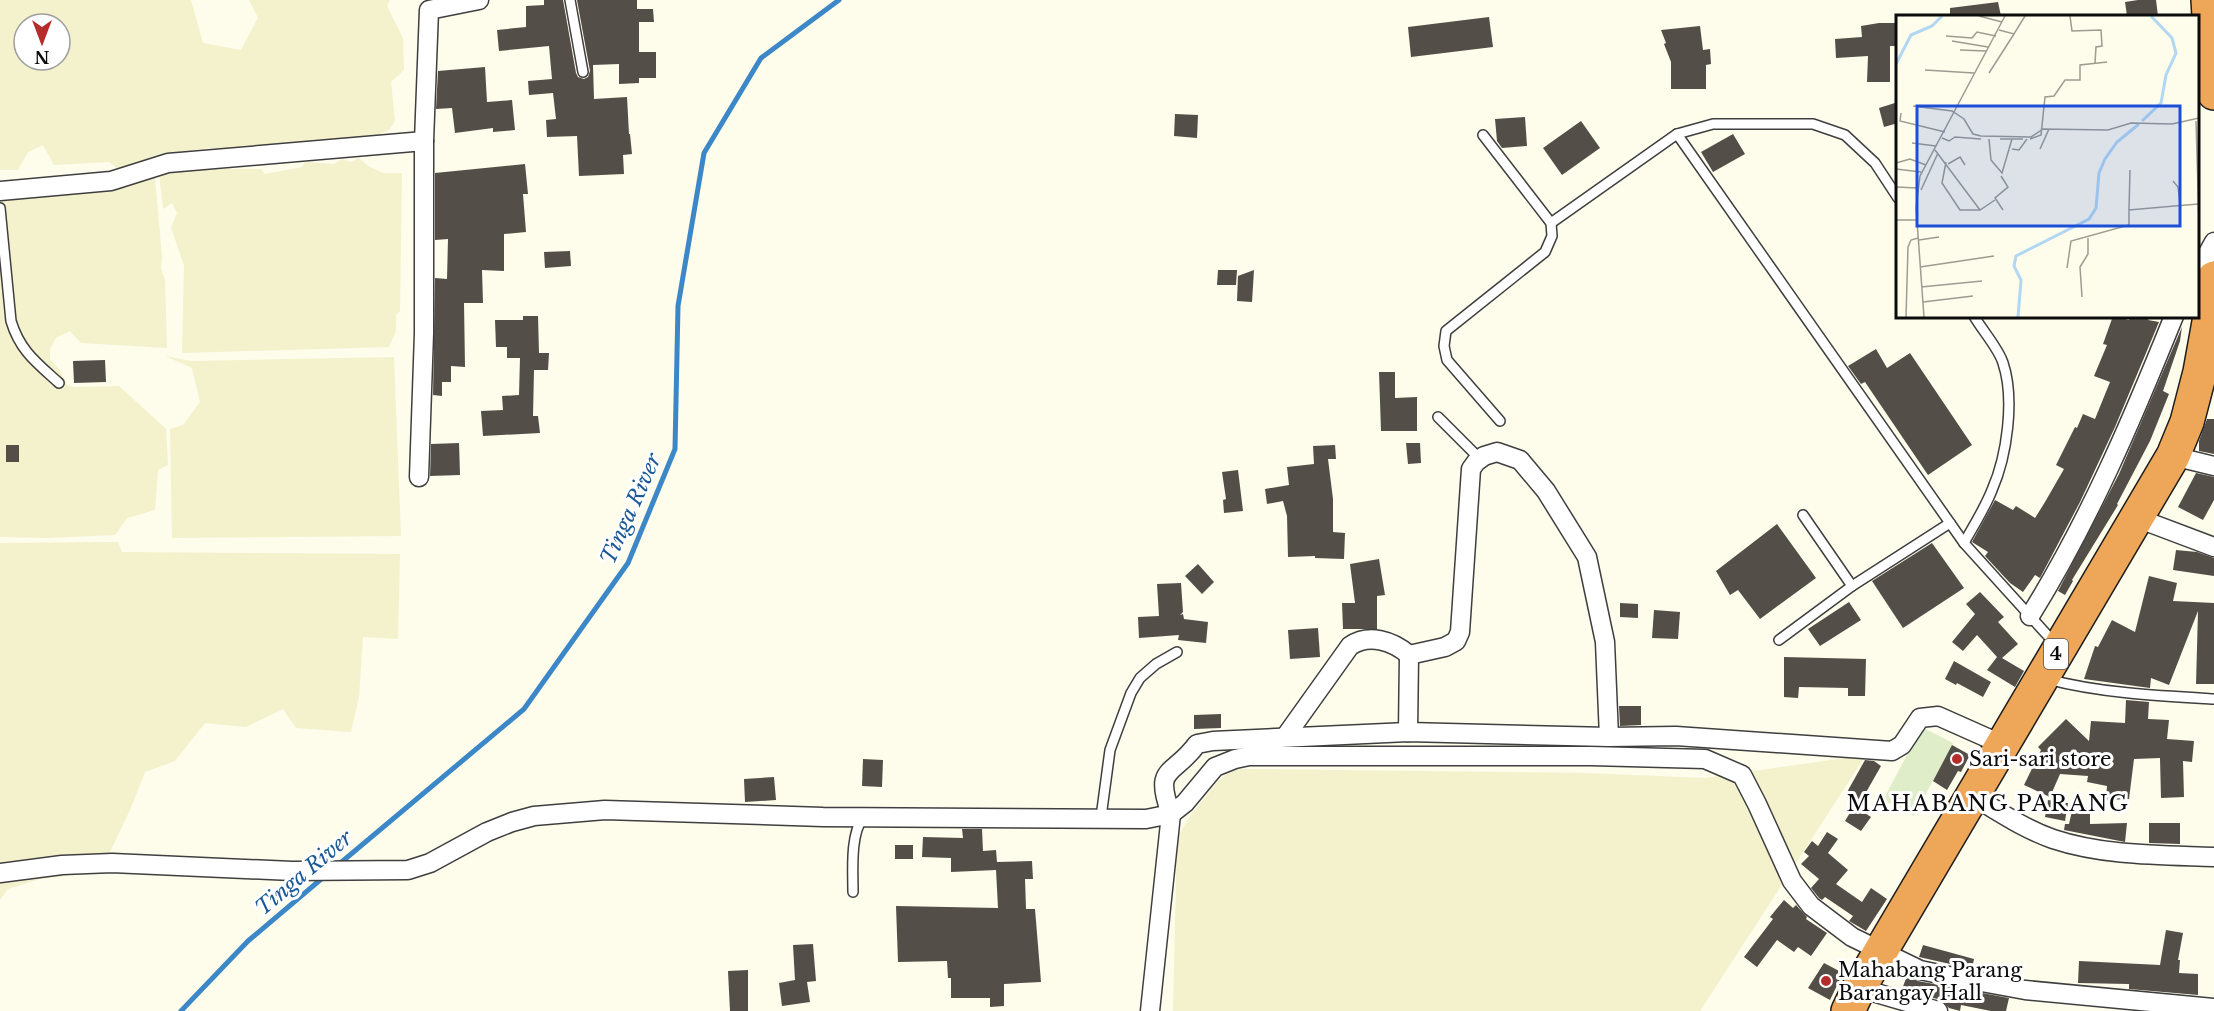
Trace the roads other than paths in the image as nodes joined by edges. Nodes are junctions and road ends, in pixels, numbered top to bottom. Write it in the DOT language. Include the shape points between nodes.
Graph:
graph roads {
  1 [pos="479,0"];
  2 [pos="570,0"];
  3 [pos="2208,0"];
  4 [pos="429,5"];
  5 [pos="2213,52"];
  6 [pos="583,72"];
  7 [pos="2214,93"];
  8 [pos="1677,134"];
  9 [pos="1483,135"];
  10 [pos="424,141"];
  11 [pos="0,191"];
  12 [pos="1896,195"];
  13 [pos="0,208"];
  14 [pos="1551,223"];
  15 [pos="2214,242"];
  16 [pos="2199,269"];
  17 [pos="2214,278"];
  18 [pos="1975,318"];
  19 [pos="2173,318"];
  20 [pos="2212,322"];
  21 [pos="60,383"];
  22 [pos="1438,417"];
  23 [pos="1500,422"];
  24 [pos="2173,456"];
  25 [pos="1480,459"];
  26 [pos="2214,466"];
  27 [pos="419,477"];
  28 [pos="1803,515"];
  29 [pos="2137,518"];
  30 [pos="1950,523"];
  31 [pos="1964,543"];
  32 [pos="2214,547"];
  33 [pos="1852,586"];
  34 [pos="2030,616"];
  35 [pos="1779,640"];
  36 [pos="2062,646"];
  37 [pos="1178,652"];
  38 [pos="1409,655"];
  39 [pos="2042,677"];
  40 [pos="2214,699"];
  41 [pos="1408,732"];
  42 [pos="1285,737"];
  43 [pos="1609,737"];
  44 [pos="2001,744"];
  45 [pos="1971,795"];
  46 [pos="1171,814"];
  47 [pos="864,816"];
  48 [pos="1101,818"];
  49 [pos="2214,857"];
  50 [pos="0,873"];
  51 [pos="853,892"];
  52 [pos="1881,951"];
  53 [pos="1854,999"];
  54 [pos="2214,1008"];
  55 [pos="1150,1011"];
  56 [pos="1938,1011"];
  1 -- 4 [label="street"];
  2 -- 6 [label="lane"];
  3 -- 5 [label="highway"];
  4 -- 10 [label="street"];
  5 -- 7 [label="highway"];
  8 -- 12 [label="lane" via="1713,124 1813,124 1845,135 1875,164"];
  8 -- 14 [label="lane"];
  8 -- 30 [label="lane"];
  9 -- 14 [label="lane"];
  10 -- 11 [label="street" via="168,164 111,181"];
  10 -- 27 [label="street"];
  13 -- 21 [label="lane" via="15,334 20,346"];
  14 -- 23 [label="lane" via="1552,236 1545,252 1446,331 1447,360"];
  15 -- 16 [label="street"];
  17 -- 20 [label="highway, 4"];
  18 -- 31 [label="lane" via="2003,362 2007,422 2003,458 1992,490"];
  19 -- 34 [label="street" via="2100,491"];
  20 -- 24 [label="highway, 4" via="2187,422"];
  22 -- 25 [label="lane"];
  24 -- 26 [label="street"];
  24 -- 29 [label="highway, 4"];
  25 -- 38 [label="street" via="1471,469 1460,632 1456,641 1445,647"];
  25 -- 43 [label="street" via="1497,453 1520,460 1546,491 1587,557 1605,642"];
  28 -- 33 [label="lane"];
  29 -- 32 [label="street"];
  29 -- 36 [label="highway, 4"];
  30 -- 31 [label="lane"];
  30 -- 33 [label="lane"];
  31 -- 34 [label="lane"];
  33 -- 35 [label="lane"];
  34 -- 36 [label="lane"];
  36 -- 39 [label="highway, 4"];
  37 -- 48 [label="lane" via="1156,664 1131,693 1110,750"];
  38 -- 41 [label="street"];
  38 -- 42 [label="street" via="1396,644 1359,640 1350,646"];
  39 -- 40 [label="lane" via="2072,686"];
  39 -- 44 [label="highway, 4"];
  41 -- 42 [label="street"];
  41 -- 43 [label="street"];
  42 -- 46 [label="street" via="1197,744 1168,771 1164,795"];
  43 -- 44 [label="street" via="1676,736 1892,751 1902,745 1920,718 1938,716"];
  44 -- 45 [label="highway, 4"];
  45 -- 49 [label="street" via="2027,828 2078,846 2131,854"];
  45 -- 52 [label="highway, 4"];
  46 -- 48 [label="street" via="1146,819"];
  46 -- 52 [label="street" via="1215,767 1250,756 1705,759 1742,775 1791,881 1811,906 1852,938"];
  46 -- 55 [label="street"];
  47 -- 48 [label="street"];
  47 -- 50 [label="street" via="605,810 534,816 487,832 430,863 408,870 292,871 112,863"];
  47 -- 51 [label="lane" via="854,841"];
  52 -- 53 [label="highway, 4"];
  52 -- 54 [label="street" via="1920,970 2025,990"];
  53 -- 56 [label="street"];
}
